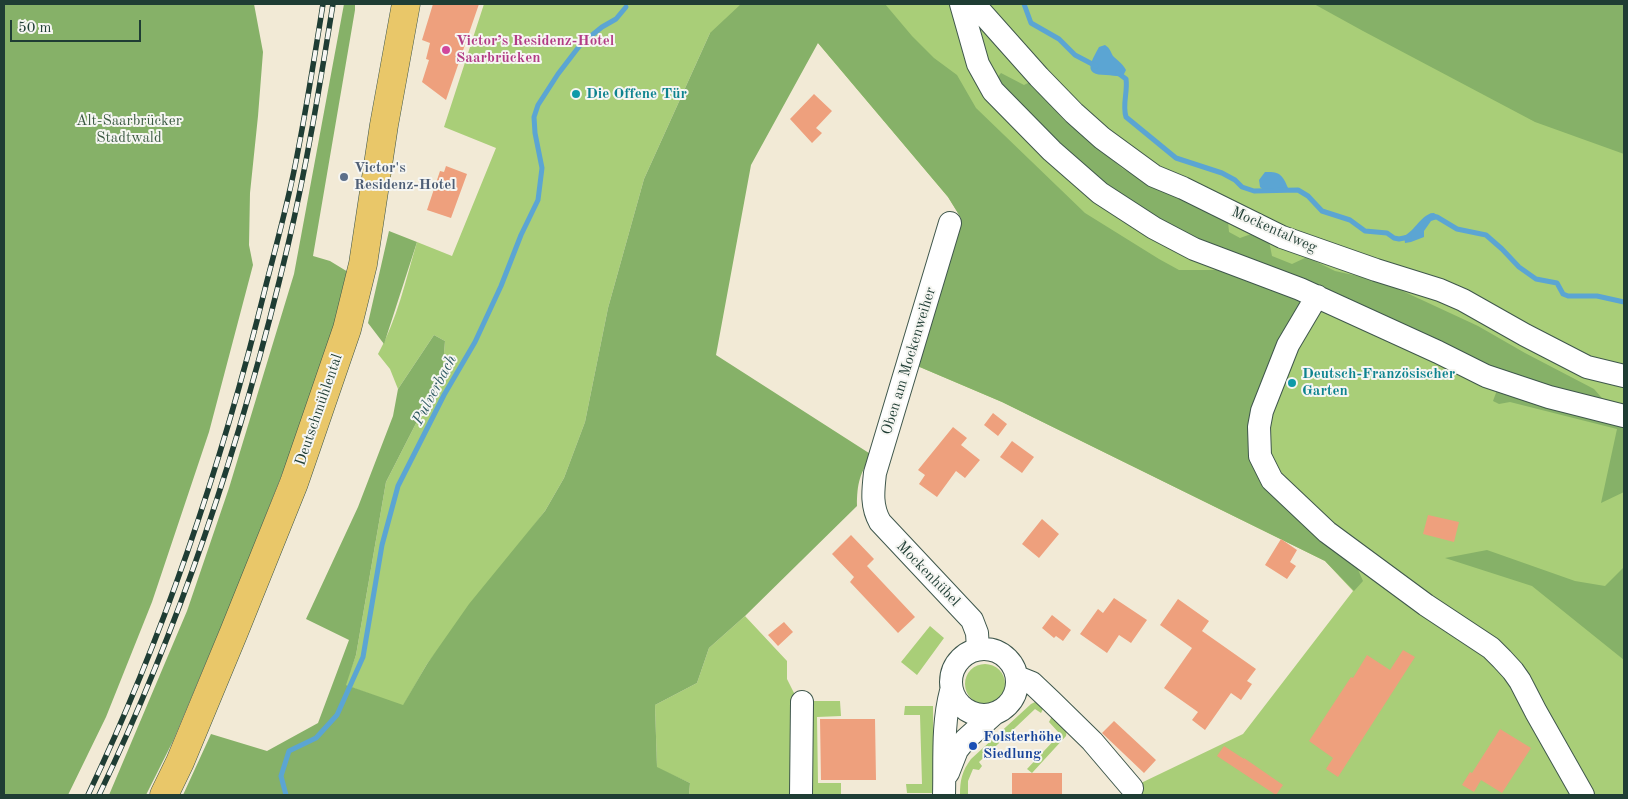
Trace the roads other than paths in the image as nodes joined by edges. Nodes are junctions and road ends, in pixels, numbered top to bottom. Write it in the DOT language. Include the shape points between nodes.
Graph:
graph roads {
  1 [pos="406,4"];
  2 [pos="961,4"];
  3 [pos="974,4"];
  4 [pos="950,223"];
  5 [pos="1316,296"];
  6 [pos="1624,376"];
  7 [pos="1624,416"];
  8 [pos="873,500"];
  9 [pos="978,649"];
  10 [pos="1017,678"];
  11 [pos="952,691"];
  12 [pos="802,702"];
  13 [pos="994,714"];
  14 [pos="1132,788"];
  15 [pos="944,789"];
  16 [pos="164,795"];
  17 [pos="801,795"];
  18 [pos="1583,795"];
  1 -- 16 [label="main road, Deutschmühlental" via="362,264 347,329 294,483 213,684"];
  2 -- 5 [label="street" via="978,64 993,92 1100,193 1194,249"];
  3 -- 6 [label="street, Mockentalweg" via="1074,113 1154,176 1282,237 1440,290 1588,367"];
  4 -- 8 [label="street, Oben am Mockenweiher" via="876,473"];
  5 -- 7 [label="street" via="1486,376 1549,397"];
  5 -- 18 [label="street" via="1288,345 1262,411 1260,456 1272,480 1327,532 1426,606 1491,648 1514,671"];
  8 -- 9 [label="street, Mockenhübel" via="880,522 972,620"];
  9 -- 10 [label="street" via="989,649 1004,656 1014,667"];
  9 -- 11 [label="street" via="960,659 953,668"];
  10 -- 13 [label="street" via="1010,704"];
  10 -- 14 [label="street" via="1032,682 1052,701"];
  11 -- 13 [label="street" via="959,705 971,714"];
  11 -- 15 [label="street" via="948,705"];
  12 -- 17 [label="street"];
  13 -- 15 [label="street" via="957,750"];
}
